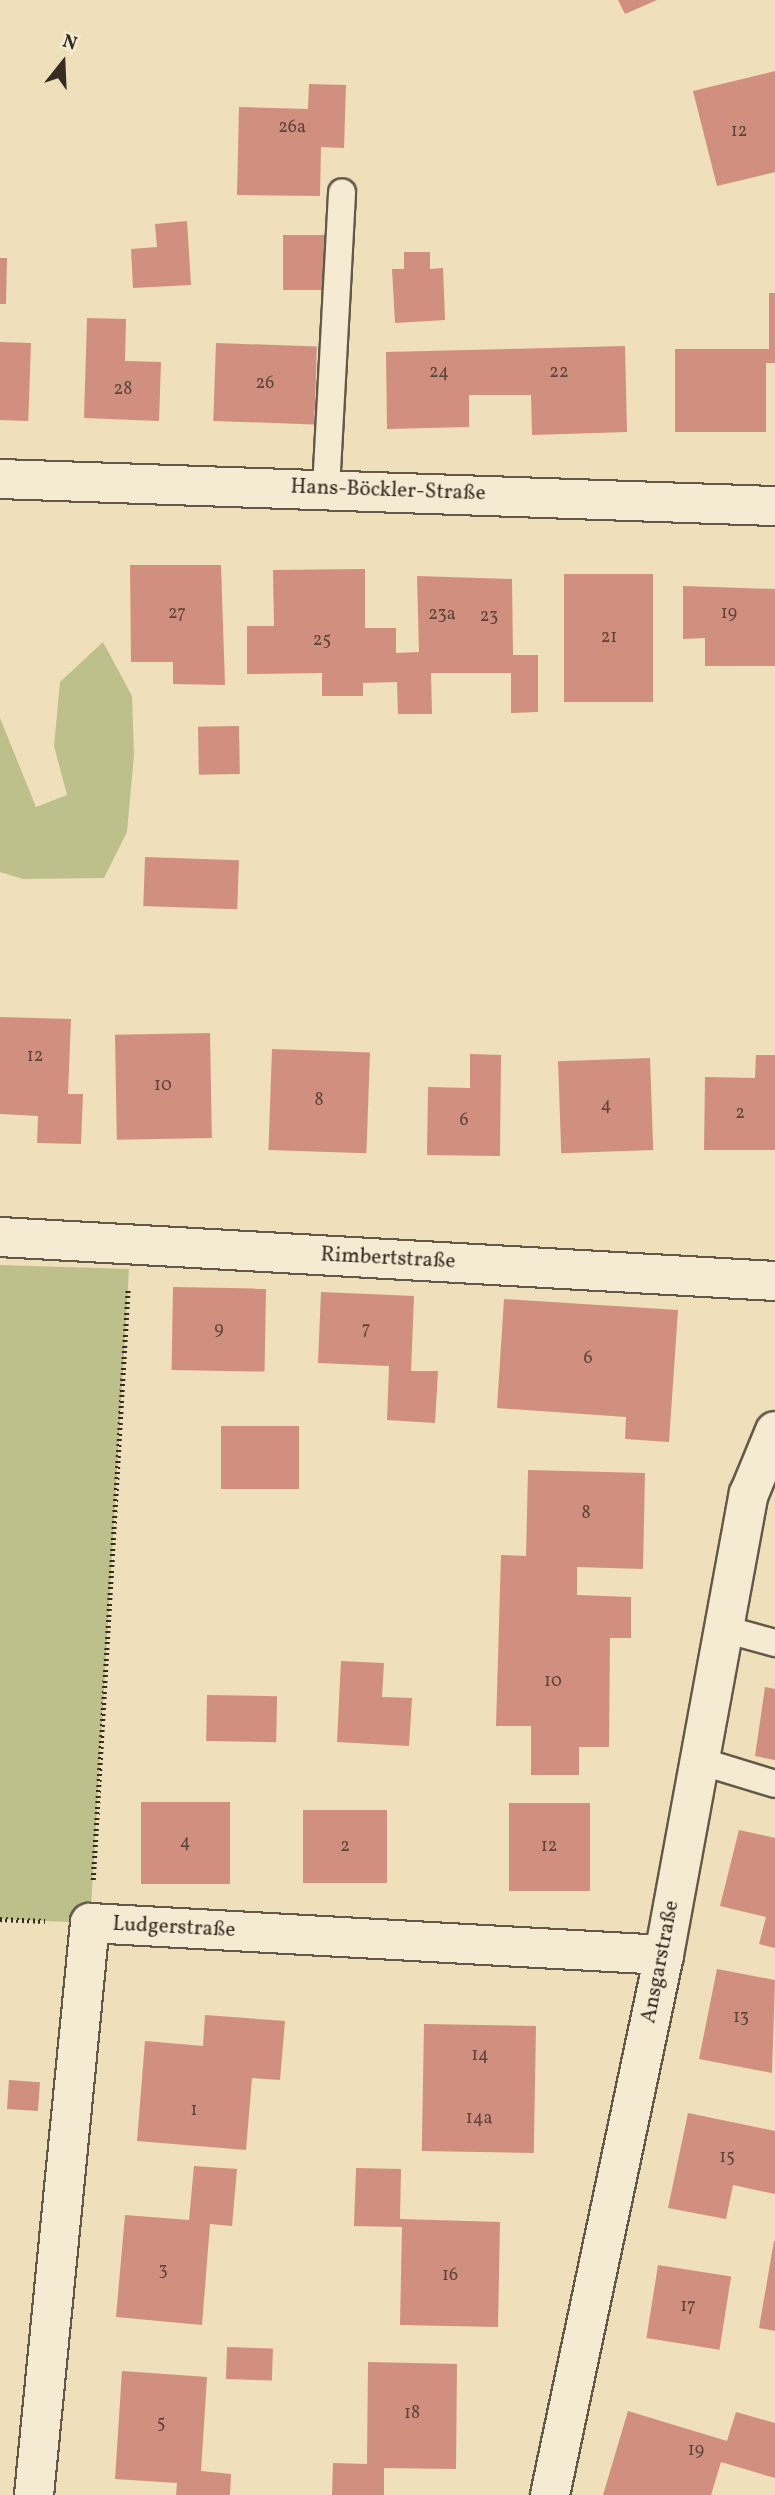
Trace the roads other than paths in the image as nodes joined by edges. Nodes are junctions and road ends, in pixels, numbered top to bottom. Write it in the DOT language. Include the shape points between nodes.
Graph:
graph roads {
  1 [pos="342,192"];
  2 [pos="0,480"];
  3 [pos="326,489"];
  4 [pos="775,506"];
  5 [pos="0,1237"];
  6 [pos="775,1281"];
  7 [pos="775,1431"];
  8 [pos="724,1629"];
  9 [pos="775,1643"];
  10 [pos="700,1761"];
  11 [pos="775,1784"];
  12 [pos="664,1955"];
  13 [pos="34,2495"];
  14 [pos="550,2495"];
  1 -- 3 [label="lane"];
  2 -- 3 [label="street, Hans-Böckler-Straße"];
  3 -- 4 [label="street, Hans-Böckler-Straße"];
  5 -- 6 [label="street, Rimbertstraße"];
  7 -- 8 [label="street, Ansgarstraße" via="750,1494"];
  8 -- 9 [label="lane"];
  8 -- 10 [label="street, Ansgarstraße"];
  10 -- 11 [label="lane"];
  10 -- 12 [label="street, Ansgarstraße"];
  12 -- 13 [label="street, Ludgerstraße" via="90,1923"];
  12 -- 14 [label="street, Ansgarstraße"];
}
